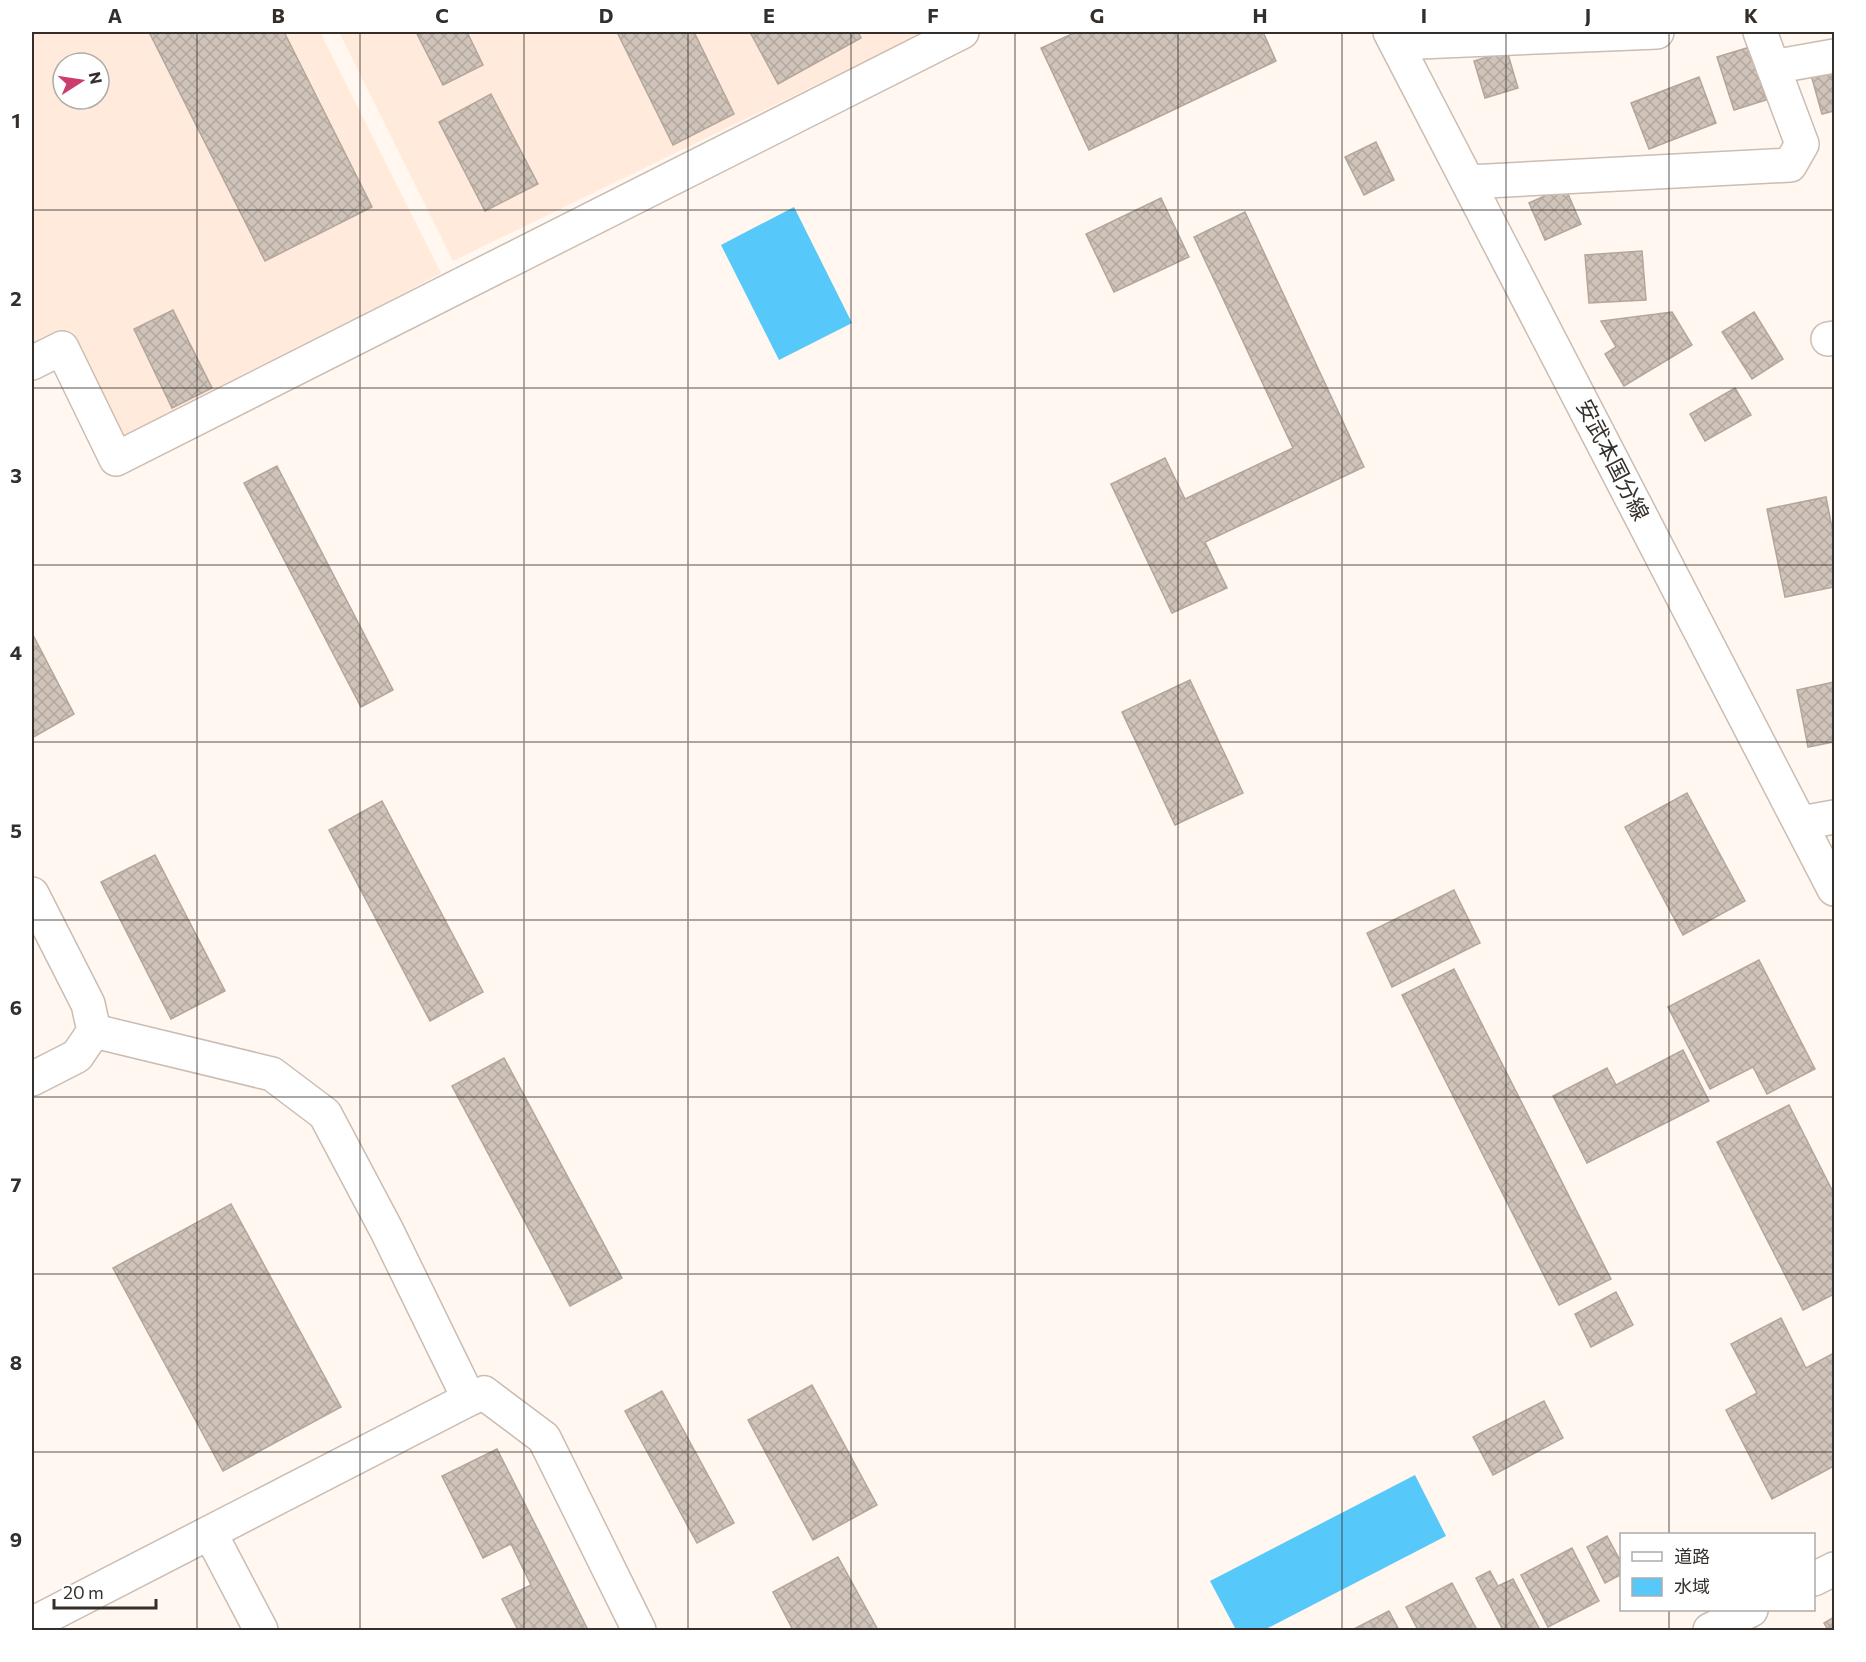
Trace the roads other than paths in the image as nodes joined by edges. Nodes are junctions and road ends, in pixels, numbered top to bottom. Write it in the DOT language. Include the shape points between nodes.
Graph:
graph roads {
  1 [pos="963,32"];
  2 [pos="1657,32"];
  3 [pos="1760,32"];
  4 [pos="1393,37"];
  5 [pos="1834,56"];
  6 [pos="1773,67"];
  7 [pos="1469,182"];
  8 [pos="32,363"];
  9 [pos="1834,817"];
  10 [pos="1801,823"];
  11 [pos="1834,889"];
  12 [pos="32,894"];
  13 [pos="94,1031"];
  14 [pos="32,1079"];
  15 [pos="469,1399"];
  16 [pos="210,1533"];
  17 [pos="1834,1569"];
  18 [pos="1815,1578"];
  19 [pos="1748,1611"];
  20 [pos="32,1624"];
  21 [pos="261,1630"];
  22 [pos="639,1630"];
  23 [pos="1710,1630"];
  1 -- 8 [label="street" via="116,459 62,348"];
  2 -- 4 [label="street"];
  3 -- 6 [label="street"];
  4 -- 7 [label="street, 安武本国分線"];
  5 -- 6 [label="street"];
  6 -- 7 [label="street" via="1802,144 1790,165"];
  7 -- 10 [label="street, 安武本国分線"];
  9 -- 10 [label="street"];
  10 -- 11 [label="street, 安武本国分線"];
  12 -- 13 [label="street" via="88,1004"];
  13 -- 14 [label="street" via="77,1056"];
  13 -- 15 [label="street" via="272,1074 325,1114"];
  15 -- 16 [label="street"];
  15 -- 22 [label="street" via="484,1394 544,1438"];
  16 -- 20 [label="street"];
  16 -- 21 [label="street"];
  17 -- 18 [label="street"];
  19 -- 23 [label="street"];
}
